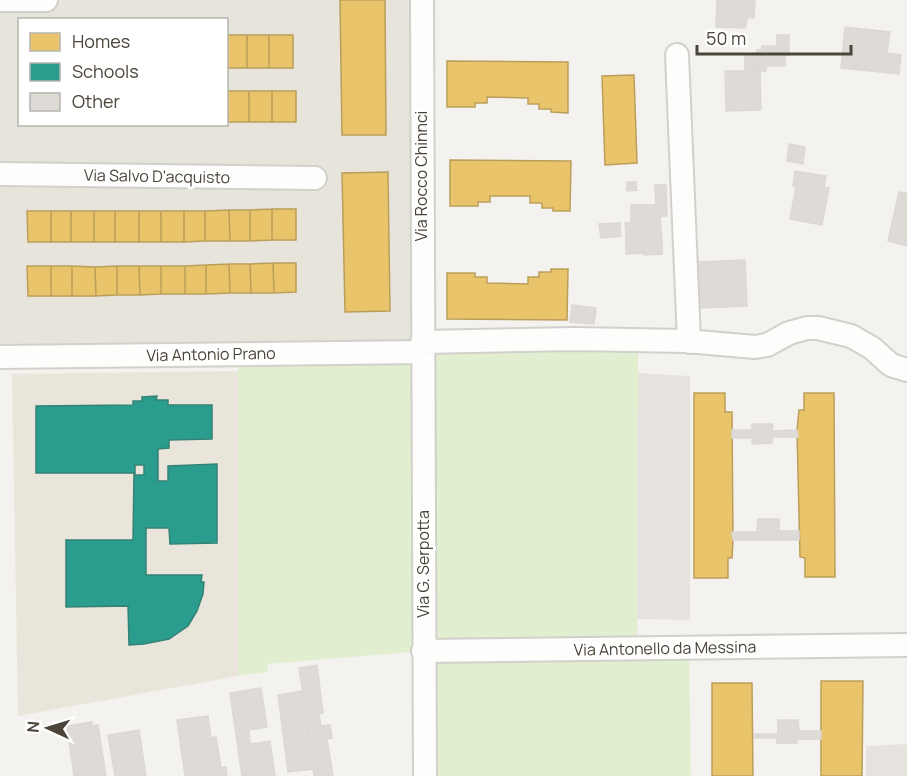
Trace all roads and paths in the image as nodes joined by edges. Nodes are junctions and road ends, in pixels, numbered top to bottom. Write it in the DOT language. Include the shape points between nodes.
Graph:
graph roads {
  1 [pos="0,0"];
  2 [pos="46,0"];
  3 [pos="422,0"];
  4 [pos="677,55"];
  5 [pos="0,174"];
  6 [pos="315,178"];
  7 [pos="689,342"];
  8 [pos="422,347"];
  9 [pos="0,357"];
  10 [pos="907,370"];
  11 [pos="907,645"];
  12 [pos="423,651"];
  13 [pos="425,776"];
  1 -- 2 [label="street"];
  3 -- 8 [label="street, Via Rocco Chinnci"];
  4 -- 7 [label="street"];
  5 -- 6 [label="street, Via Salvo D'acquisto"];
  7 -- 8 [label="street, Via Antonio Prano" via="575,339"];
  7 -- 10 [label="street, Via Antonio Prano" via="755,347 789,333 818,328 851,336"];
  8 -- 9 [label="street, Via Antonio Prano"];
  8 -- 12 [label="street, Via G. Serpotta"];
  11 -- 12 [label="street, Via Antonello da Messina"];
  12 -- 13 [label="street, Via G. Serpotta"];
}
